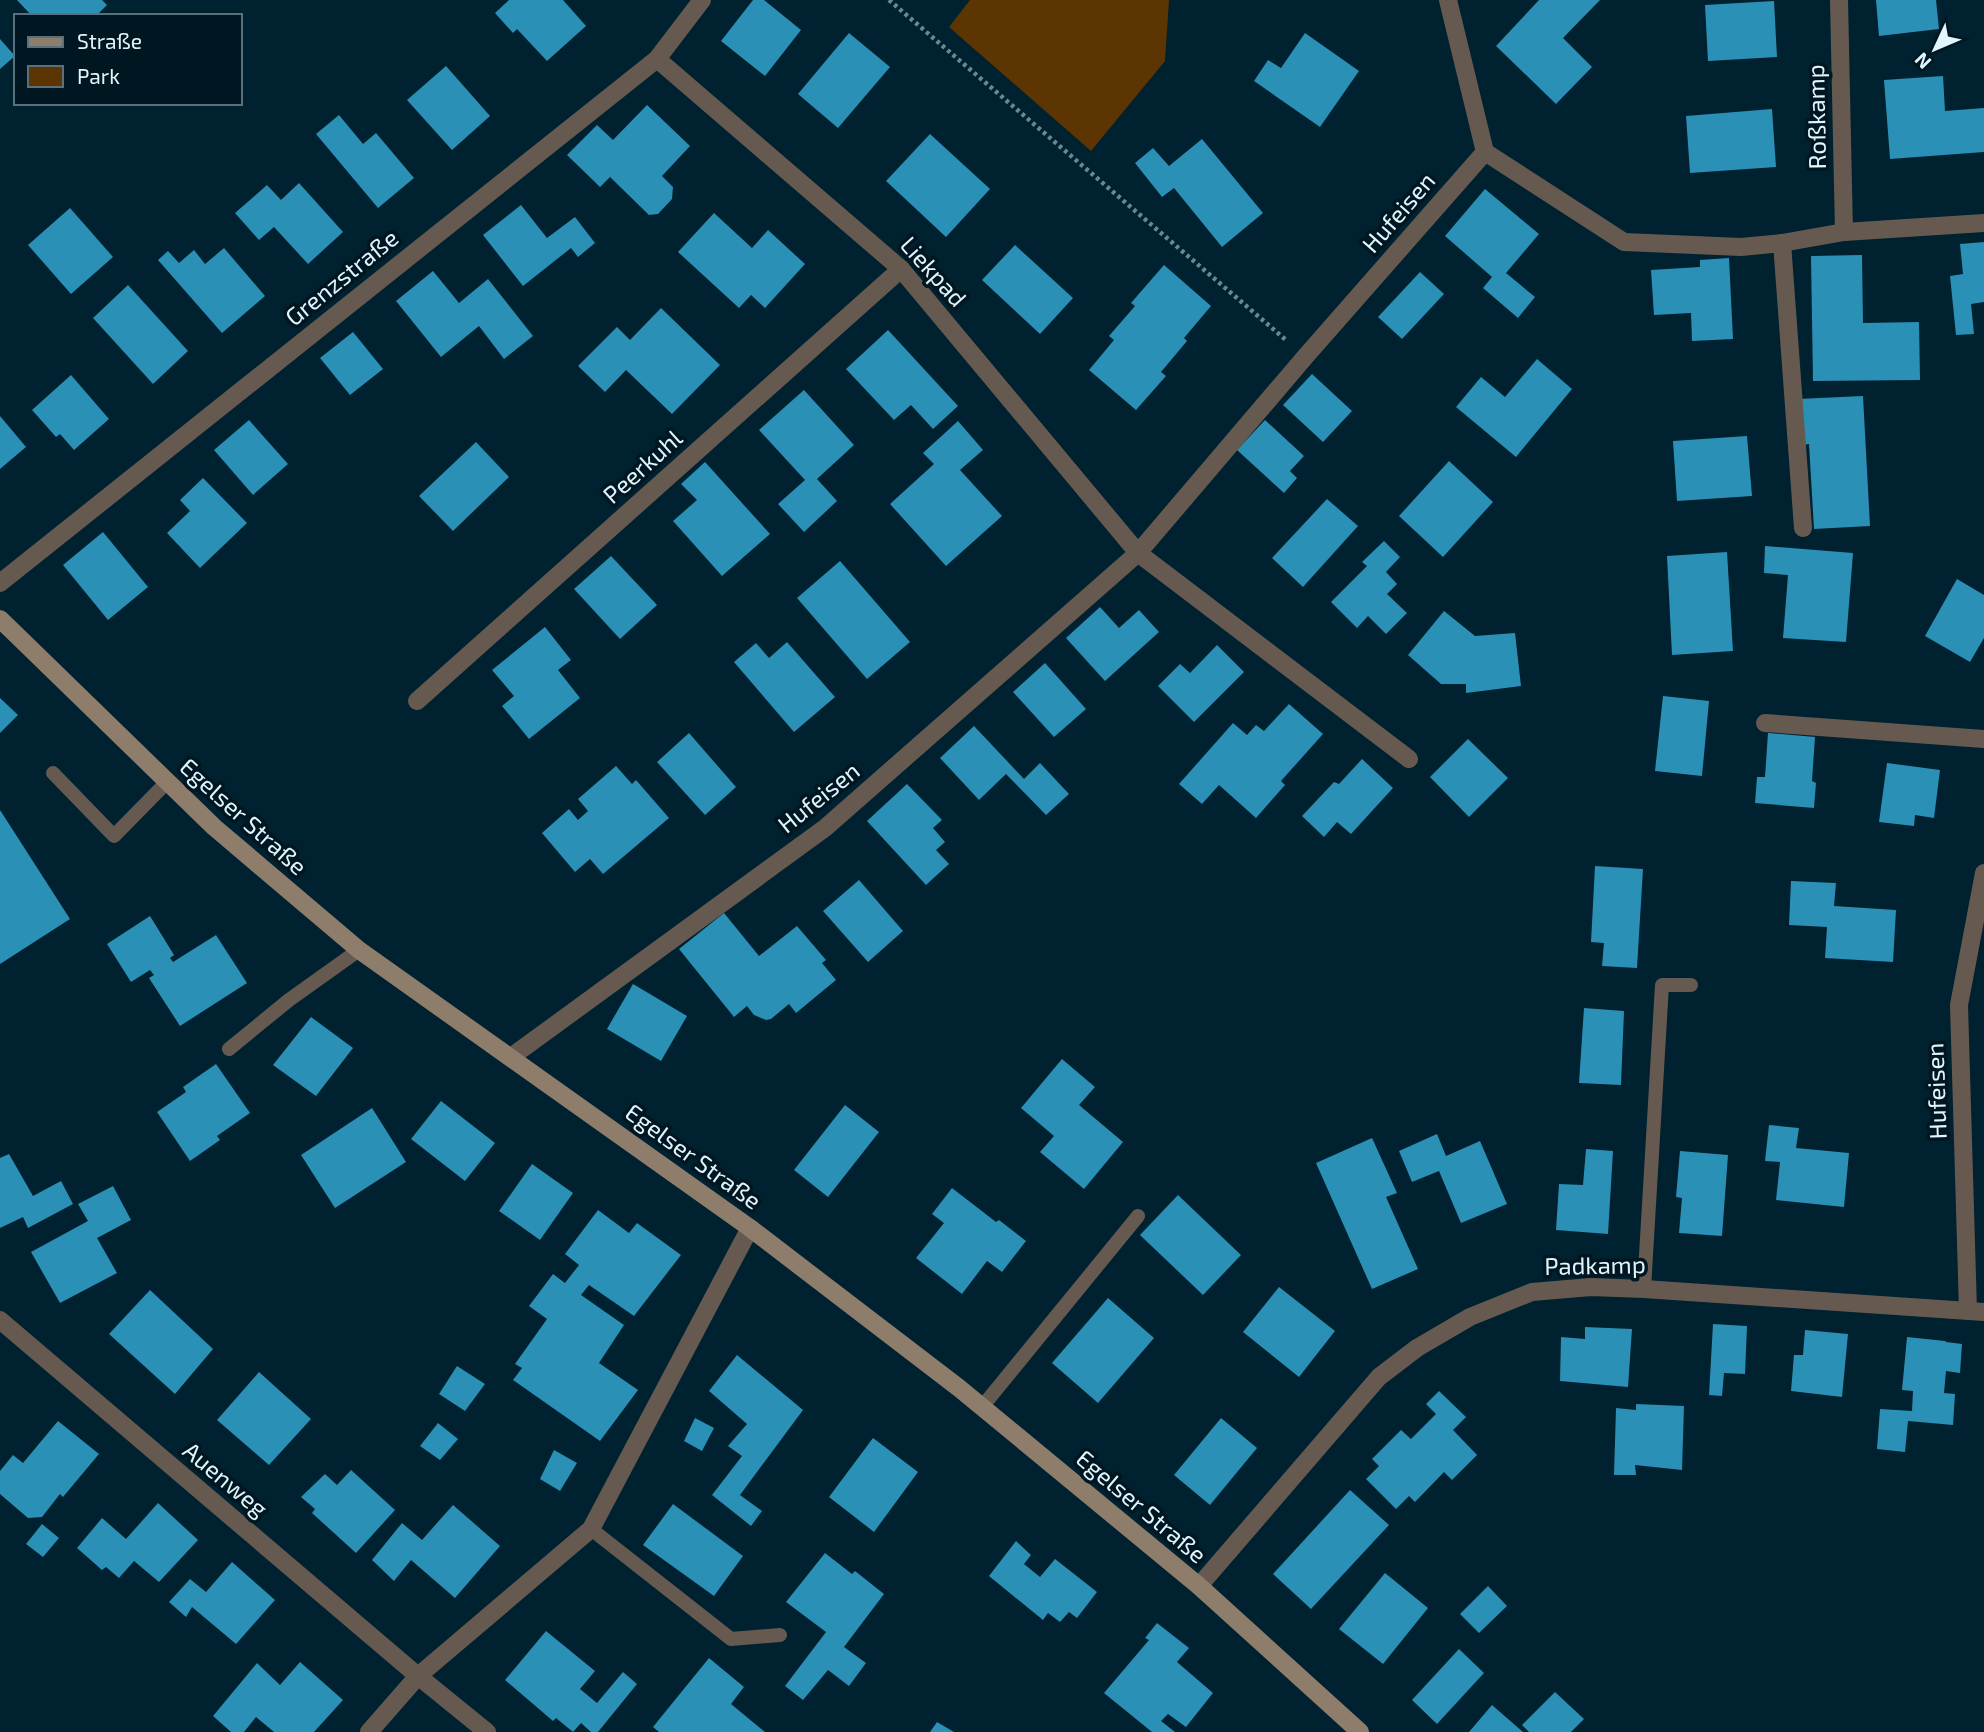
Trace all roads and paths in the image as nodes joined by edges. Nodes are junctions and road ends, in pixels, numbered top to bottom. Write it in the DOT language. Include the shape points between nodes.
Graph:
graph roads {
  1 [pos="702,0"];
  2 [pos="890,0"];
  3 [pos="1448,0"];
  4 [pos="1839,0"];
  5 [pos="657,59"];
  6 [pos="1485,152"];
  7 [pos="1984,223"];
  8 [pos="1844,232"];
  9 [pos="1782,243"];
  10 [pos="901,269"];
  11 [pos="1305,357"];
  12 [pos="1803,528"];
  13 [pos="1138,553"];
  14 [pos="0,583"];
  15 [pos="0,619"];
  16 [pos="417,701"];
  17 [pos="1765,723"];
  18 [pos="1984,739"];
  19 [pos="1409,759"];
  20 [pos="53,773"];
  21 [pos="167,782"];
  22 [pos="1984,873"];
  23 [pos="359,950"];
  24 [pos="1691,985"];
  25 [pos="229,1049"];
  26 [pos="511,1057"];
  27 [pos="1138,1216"];
  28 [pos="750,1228"];
  29 [pos="1644,1289"];
  30 [pos="1976,1311"];
  31 [pos="0,1320"];
  32 [pos="982,1407"];
  33 [pos="591,1529"];
  34 [pos="1199,1586"];
  35 [pos="780,1635"];
  36 [pos="418,1676"];
  37 [pos="369,1732"];
  38 [pos="487,1732"];
  39 [pos="1360,1732"];
  1 -- 5 [label="street, Grenzstraße"];
  2 -- 11 [label="path"];
  3 -- 6 [label="street"];
  4 -- 8 [label="street, Roßkamp"];
  5 -- 10 [label="street, Liekpad"];
  5 -- 14 [label="street, Grenzstraße"];
  6 -- 9 [label="street" via="1624,242 1741,247"];
  6 -- 11 [label="street, Hufeisen"];
  7 -- 8 [label="street"];
  8 -- 9 [label="street"];
  9 -- 12 [label="street"];
  10 -- 13 [label="street, Liekpad"];
  10 -- 16 [label="street, Peerkuhl"];
  11 -- 13 [label="street, Hufeisen"];
  13 -- 19 [label="street"];
  13 -- 26 [label="street, Hufeisen" via="825,828"];
  15 -- 21 [label="main road, Egelser Straße"];
  17 -- 18 [label="street"];
  20 -- 21 [label="lane" via="114,836"];
  21 -- 23 [label="main road, Egelser Straße" via="214,828"];
  22 -- 30 [label="street, Hufeisen" via="1959,1005"];
  23 -- 25 [label="lane"];
  23 -- 26 [label="main road, Egelser Straße"];
  24 -- 29 [label="lane" via="1662,985"];
  26 -- 28 [label="main road, Egelser Straße"];
  27 -- 32 [label="lane"];
  28 -- 32 [label="main road, Egelser Straße"];
  28 -- 33 [label="street"];
  29 -- 30 [label="street, Padkamp"];
  29 -- 34 [label="street, Padkamp" via="1532,1292 1470,1317 1417,1348 1379,1377"];
  31 -- 36 [label="street, Auenweg"];
  32 -- 34 [label="main road, Egelser Straße"];
  33 -- 35 [label="lane" via="731,1639"];
  33 -- 36 [label="street"];
  34 -- 39 [label="main road, Egelser Straße"];
  36 -- 37 [label="street"];
  36 -- 38 [label="street, Auenweg"];
}
